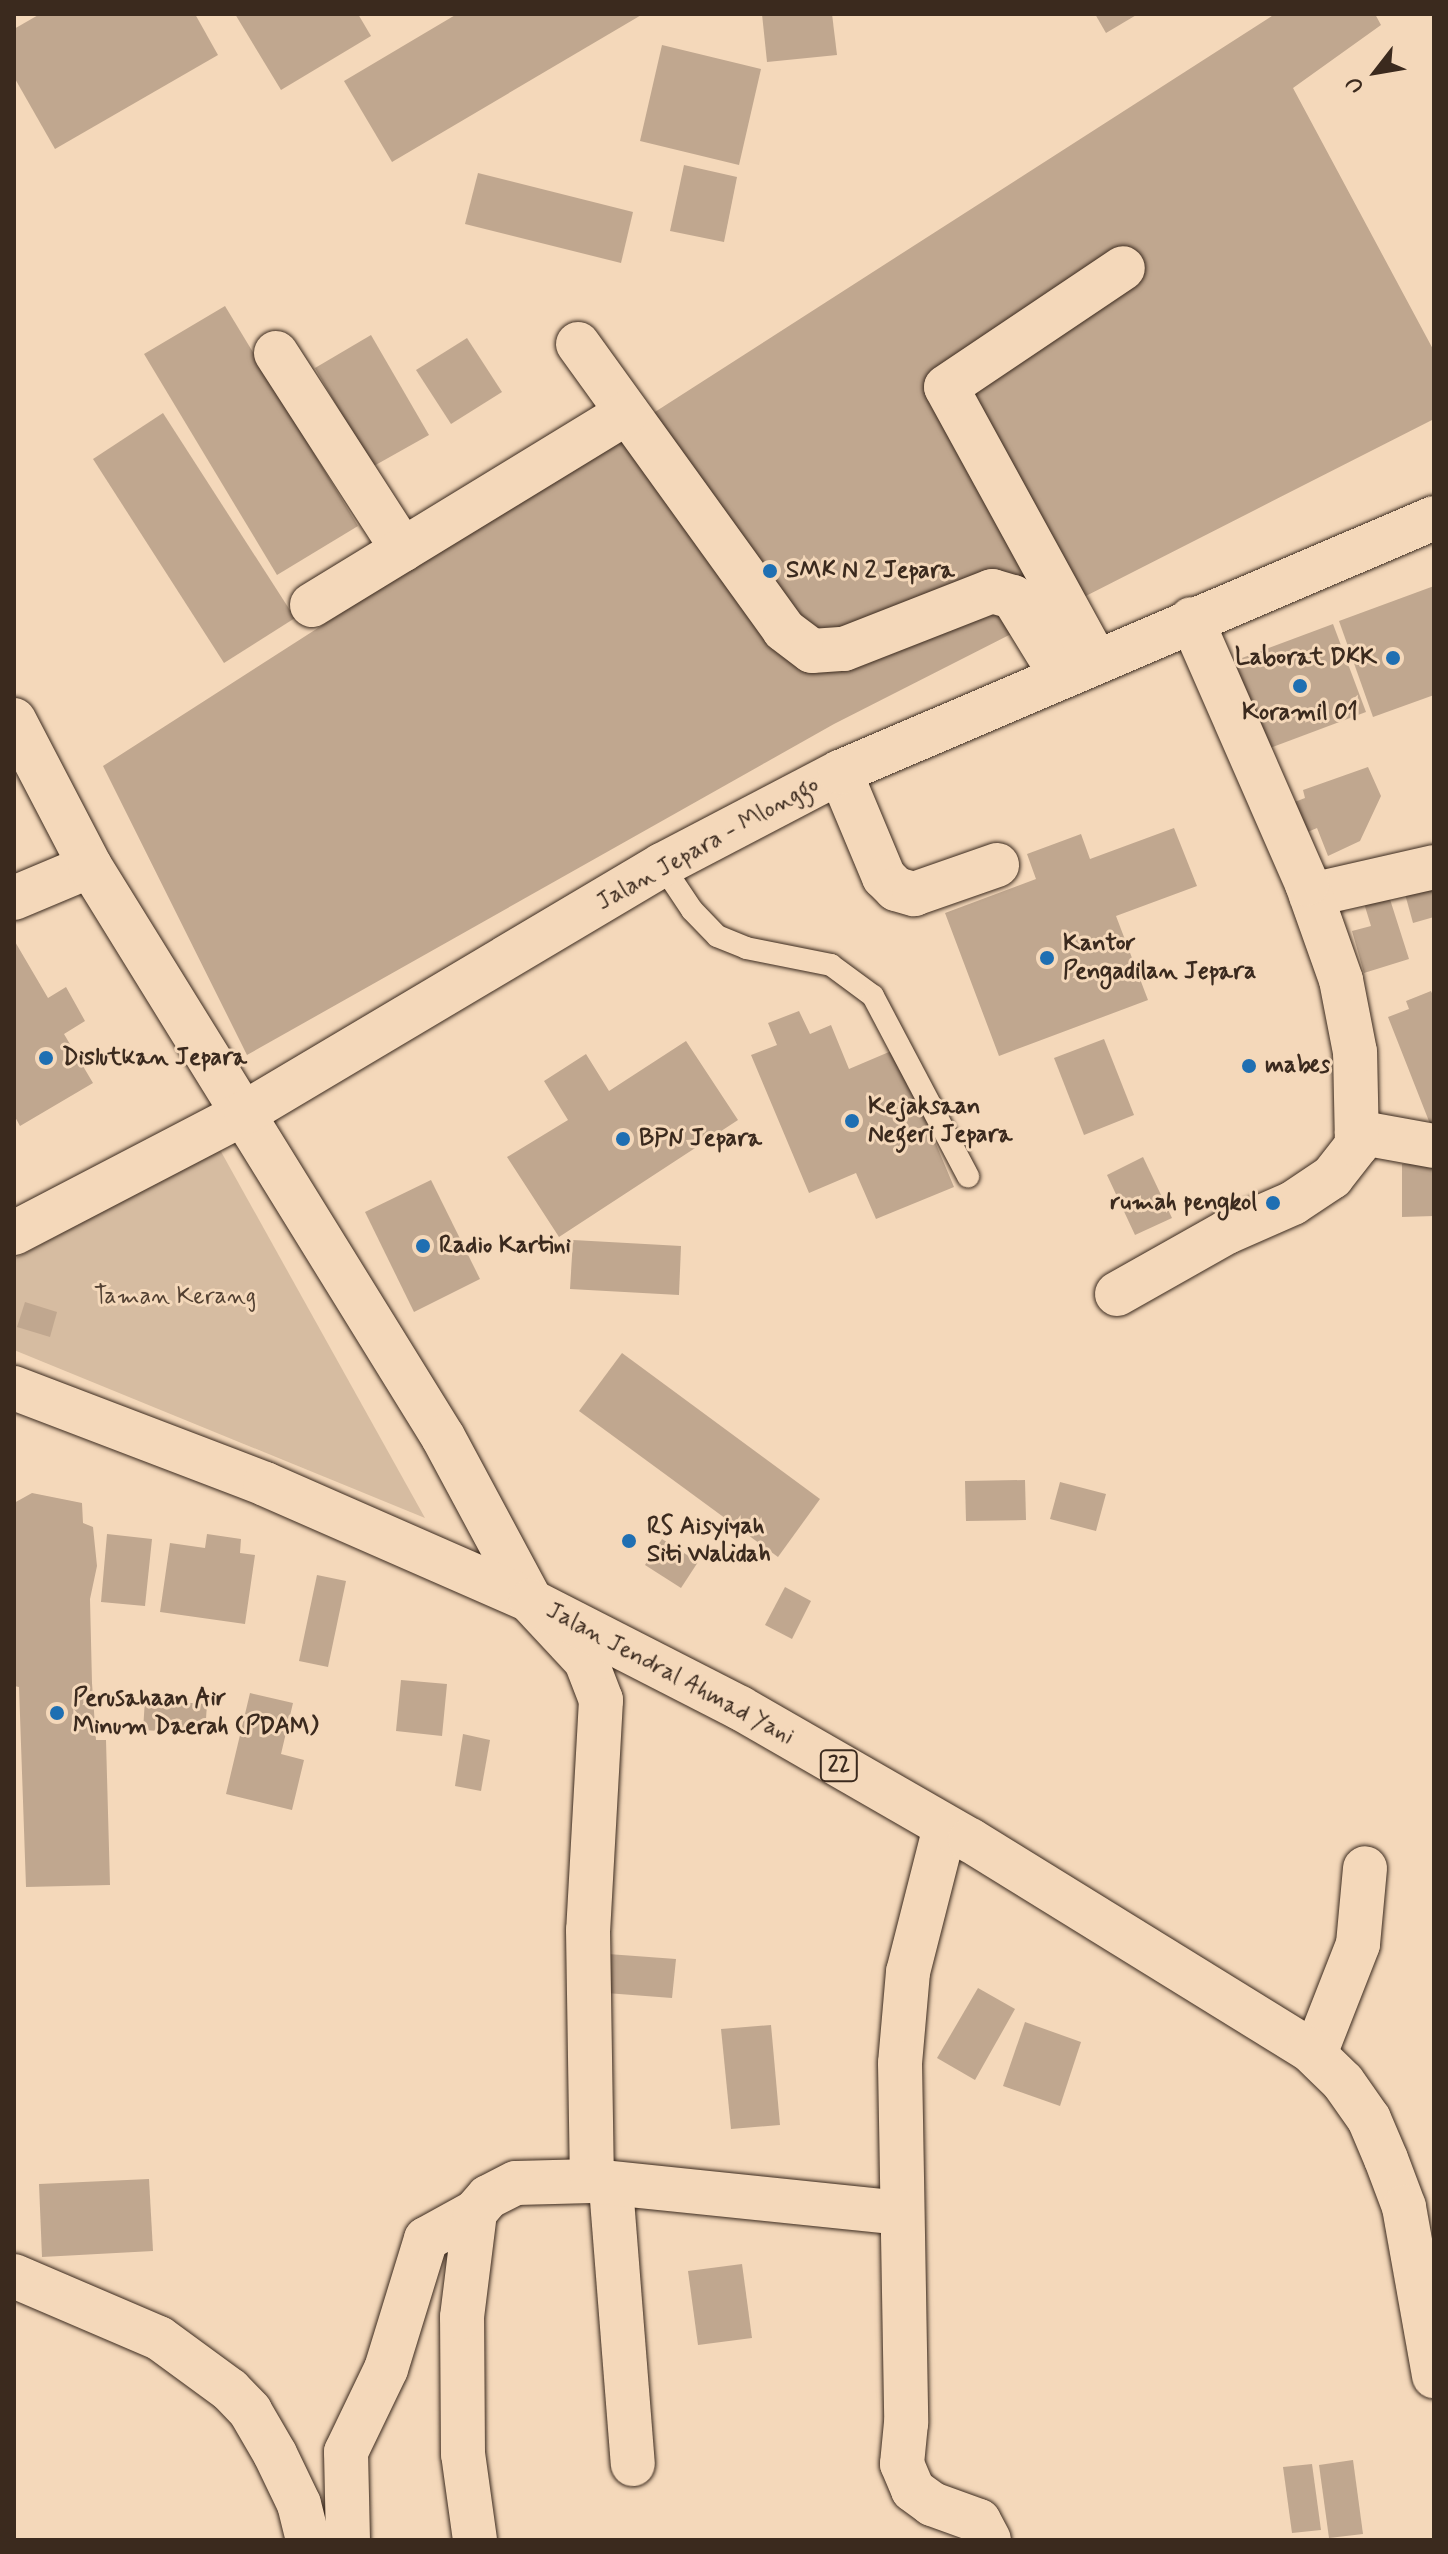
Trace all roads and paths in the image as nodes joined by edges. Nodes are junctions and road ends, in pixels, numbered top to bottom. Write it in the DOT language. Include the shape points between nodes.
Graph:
graph roads {
  1 [pos="1123,268"];
  2 [pos="578,344"];
  3 [pos="276,353"];
  4 [pos="627,413"];
  5 [pos="1434,518"];
  6 [pos="403,550"];
  7 [pos="312,605"];
  8 [pos="1191,619"];
  9 [pos="1078,668"];
  10 [pos="14,720"];
  11 [pos="840,772"];
  12 [pos="662,865"];
  13 [pos="997,865"];
  14 [pos="90,866"];
  15 [pos="1434,867"];
  16 [pos="1311,895"];
  17 [pos="14,898"];
  18 [pos="246,1112"];
  19 [pos="1357,1132"];
  20 [pos="1434,1146"];
  21 [pos="968,1176"];
  22 [pos="14,1233"];
  23 [pos="1117,1294"];
  24 [pos="14,1388"];
  25 [pos="531,1601"];
  26 [pos="945,1827"];
  27 [pos="1365,1868"];
  28 [pos="1315,2054"];
  29 [pos="602,2184"];
  30 [pos="475,2212"];
  31 [pos="900,2213"];
  32 [pos="14,2276"];
  33 [pos="1426,2285"];
  34 [pos="1434,2376"];
  35 [pos="633,2464"];
  36 [pos="308,2540"];
  37 [pos="348,2540"];
  38 [pos="475,2540"];
  39 [pos="989,2540"];
  1 -- 9 [label="main road" via="946,387"];
  2 -- 4 [label="main road"];
  3 -- 6 [label="main road"];
  4 -- 6 [label="main road"];
  4 -- 9 [label="main road" via="784,630 812,651 844,649 992,591 1013,597"];
  5 -- 8 [label="main road, Jalan Jepara - Mlonggo"];
  6 -- 7 [label="main road"];
  8 -- 9 [label="main road, Jalan Jepara - Mlonggo"];
  8 -- 16 [label="main road"];
  9 -- 11 [label="main road, Jalan Jepara - Mlonggo"];
  10 -- 14 [label="main road"];
  11 -- 12 [label="main road, Jalan Jepara - Mlonggo"];
  11 -- 13 [label="main road" via="884,877 896,889 914,894"];
  12 -- 18 [label="main road, Jalan Jepara - Mlonggo"];
  12 -- 21 [label="lane" via="717,936 746,948 831,965 873,996"];
  14 -- 17 [label="main road"];
  14 -- 18 [label="main road"];
  15 -- 16 [label="main road"];
  16 -- 19 [label="main road" via="1341,980 1355,1052"];
  18 -- 22 [label="main road, Jalan Jepara - Mlonggo"];
  18 -- 25 [label="main road" via="443,1437"];
  19 -- 20 [label="main road"];
  19 -- 23 [label="main road" via="1349,1158 1332,1177"];
  24 -- 25 [label="main road, Jalan Jendral Ahmad Yani / 22" via="265,1484"];
  25 -- 26 [label="main road, Jalan Jendral Ahmad Yani / 22" via="740,1708"];
  25 -- 29 [label="main road" via="586,1661 601,1700 588,1930"];
  26 -- 28 [label="main road, Jalan Jendral Ahmad Yani / 22" via="1123,1930"];
  26 -- 31 [label="main road" via="908,1972 900,2063"];
  27 -- 28 [label="main road" via="1358,1944"];
  28 -- 33 [label="main road, Jalan Jendral Ahmad Yani / 22" via="1343,2082 1381,2145"];
  29 -- 30 [label="main road" via="516,2183 488,2197"];
  29 -- 31 [label="main road"];
  29 -- 35 [label="main road"];
  30 -- 37 [label="main road" via="426,2239 386,2369 346,2452"];
  30 -- 38 [label="main road" via="462,2317 463,2454"];
  31 -- 39 [label="main road" via="905,2480 932,2504 979,2521"];
  32 -- 36 [label="main road" via="159,2338 230,2390 250,2411 275,2454 299,2504"];
  33 -- 34 [label="main road, Jalan Jendral Ahmad Yani / 22"];
}
